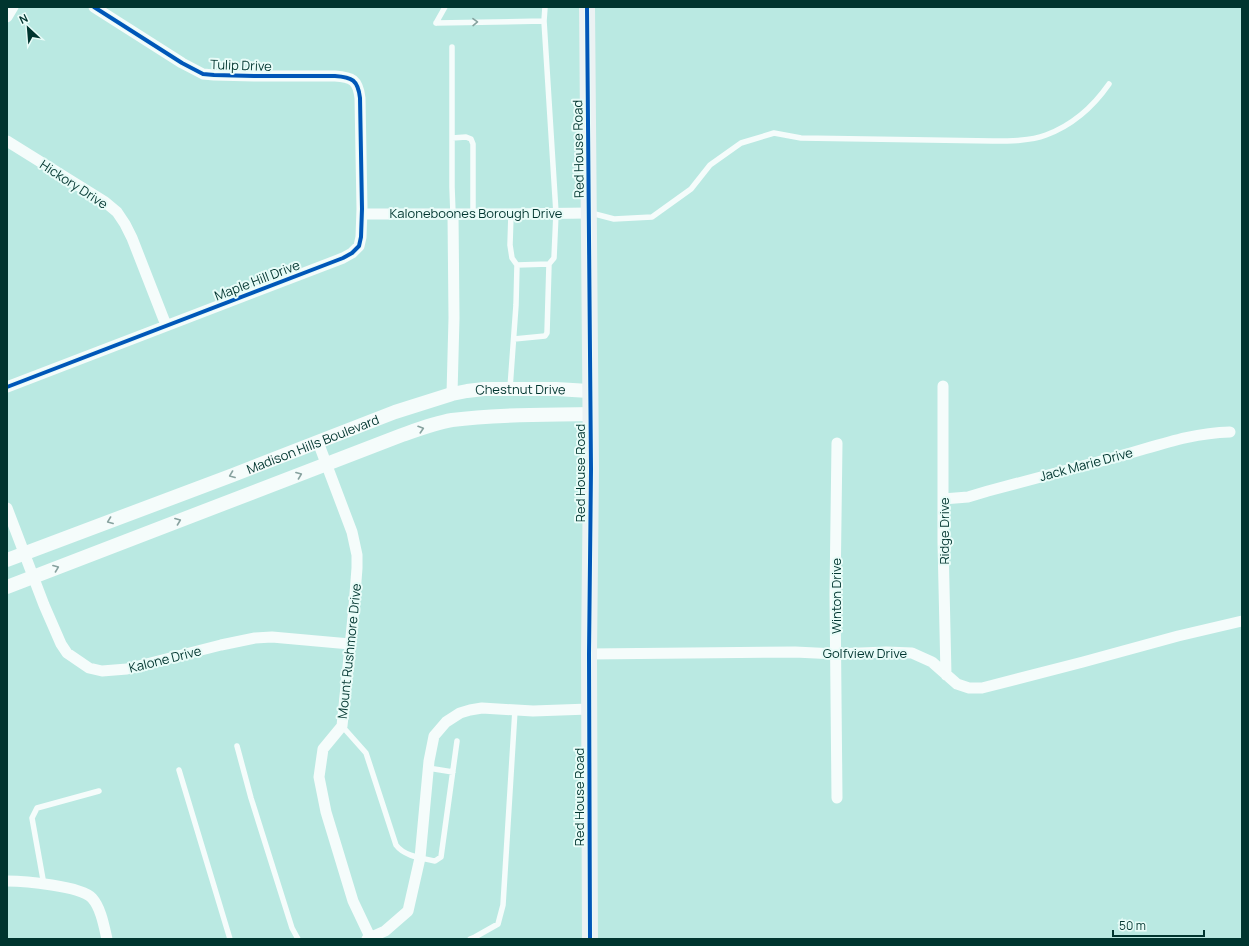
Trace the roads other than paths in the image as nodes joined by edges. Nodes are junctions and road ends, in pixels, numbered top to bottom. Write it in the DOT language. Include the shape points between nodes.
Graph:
graph roads {
  1 [pos="13,7"];
  2 [pos="94,7"];
  3 [pos="445,7"];
  4 [pos="545,7"];
  5 [pos="587,7"];
  6 [pos="7,17"];
  7 [pos="544,21"];
  8 [pos="452,47"];
  9 [pos="357,84"];
  10 [pos="1109,84"];
  11 [pos="452,138"];
  12 [pos="7,141"];
  13 [pos="589,212"];
  14 [pos="556,213"];
  15 [pos="362,214"];
  16 [pos="453,214"];
  17 [pos="474,214"];
  18 [pos="511,214"];
  19 [pos="549,264"];
  20 [pos="517,265"];
  21 [pos="166,325"];
  22 [pos="514,339"];
  23 [pos="943,386"];
  24 [pos="7,387"];
  25 [pos="510,389"];
  26 [pos="589,391"];
  27 [pos="452,394"];
  28 [pos="590,414"];
  29 [pos="1230,432"];
  30 [pos="837,443"];
  31 [pos="322,453"];
  32 [pos="943,499"];
  33 [pos="7,508"];
  34 [pos="24,554"];
  35 [pos="7,560"];
  36 [pos="33,577"];
  37 [pos="7,587"];
  38 [pos="1242,621"];
  39 [pos="350,644"];
  40 [pos="589,654"];
  41 [pos="836,654"];
  42 [pos="946,675"];
  43 [pos="589,709"];
  44 [pos="514,710"];
  45 [pos="342,726"];
  46 [pos="457,741"];
  47 [pos="237,746"];
  48 [pos="428,768"];
  49 [pos="179,770"];
  50 [pos="453,772"];
  51 [pos="100,791"];
  52 [pos="837,798"];
  53 [pos="420,858"];
  54 [pos="7,882"];
  55 [pos="44,885"];
  56 [pos="370,938"];
  57 [pos="107,939"];
  58 [pos="230,939"];
  59 [pos="298,939"];
  60 [pos="470,939"];
  61 [pos="590,939"];
  1 -- 6 [label="street"];
  2 -- 9 [label="street, Tulip Drive" via="203,74 340,76"];
  3 -- 7 [label="lane, one-way" via="436,23"];
  4 -- 7 [label="lane"];
  5 -- 13 [label="main road, Red House Road"];
  7 -- 14 [label="lane"];
  8 -- 11 [label="lane"];
  9 -- 15 [label="street, Maple Hill Drive" via="361,119"];
  10 -- 13 [label="lane" via="1083,115 1045,136 994,141 801,138 774,133 741,143 710,165 691,189 652,217 614,218"];
  11 -- 16 [label="lane"];
  11 -- 17 [label="lane" via="472,139"];
  12 -- 21 [label="street, Hickory Drive" via="117,212 132,238"];
  13 -- 14 [label="street, Kaloneboones Borough Drive"];
  13 -- 26 [label="main road, Red House Road"];
  14 -- 18 [label="street, Kaloneboones Borough Drive"];
  14 -- 19 [label="lane" via="554,258"];
  15 -- 16 [label="street, Kaloneboones Borough Drive"];
  15 -- 21 [label="street, Maple Hill Drive" via="359,246 352,252 311,271"];
  16 -- 17 [label="street, Kaloneboones Borough Drive"];
  16 -- 27 [label="street"];
  17 -- 18 [label="street, Kaloneboones Borough Drive"];
  18 -- 20 [label="lane" via="510,245 512,258"];
  19 -- 20 [label="lane"];
  19 -- 22 [label="lane" via="547,332 545,336"];
  20 -- 22 [label="lane"];
  21 -- 24 [label="street, Maple Hill Drive"];
  22 -- 25 [label="lane"];
  23 -- 32 [label="street, Ridge Drive"];
  25 -- 26 [label="street, Chestnut Drive"];
  25 -- 27 [label="street, Chestnut Drive" via="467,390"];
  26 -- 28 [label="main road, Red House Road"];
  27 -- 31 [label="street, Madison Hills Boulevard" via="401,410"];
  31 -- 28 [label="street, Madison Hills Boulevard, one-way" via="451,421 481,417"];
  28 -- 40 [label="main road, Red House Road"];
  29 -- 32 [label="street, Jack Marie Drive" via="1212,432 1181,438 977,495"];
  30 -- 41 [label="street, Winton Drive"];
  31 -- 34 [label="street, Madison Hills Boulevard, one-way"];
  36 -- 31 [label="street, Madison Hills Boulevard, one-way"];
  31 -- 39 [label="street, Mount Rushmore Drive" via="352,532 357,555 357,581"];
  32 -- 42 [label="street, Ridge Drive"];
  33 -- 34 [label="street"];
  34 -- 35 [label="street, Madison Hills Boulevard"];
  34 -- 36 [label="street"];
  36 -- 37 [label="street, Madison Hills Boulevard"];
  36 -- 39 [label="street, Kalone Drive" via="67,653 89,668 102,671 141,667 255,638 272,637"];
  38 -- 42 [label="street, Golfview Drive" via="982,688 969,688 957,684"];
  39 -- 45 [label="street, Mount Rushmore Drive"];
  40 -- 41 [label="street, Golfview Drive"];
  40 -- 43 [label="main road, Red House Road"];
  41 -- 42 [label="street, Golfview Drive" via="912,653 932,662"];
  41 -- 52 [label="street, Winton Drive"];
  43 -- 44 [label="street, Mount Rushmore Drive"];
  43 -- 61 [label="main road, Red House Road"];
  44 -- 48 [label="street, Mount Rushmore Drive" via="470,710 446,722 434,736"];
  44 -- 60 [label="lane" via="503,905 498,924"];
  45 -- 53 [label="lane" via="366,753 396,845 400,851"];
  45 -- 56 [label="street, Mount Rushmore Drive" via="323,749 319,777 326,812 353,901"];
  46 -- 50 [label="lane"];
  47 -- 59 [label="lane" via="292,928"];
  48 -- 50 [label="lane"];
  48 -- 53 [label="street, Mount Rushmore Drive"];
  49 -- 58 [label="lane"];
  50 -- 53 [label="lane" via="441,857 435,861"];
  51 -- 55 [label="lane" via="37,808 34,813 32,818"];
  53 -- 56 [label="street, Mount Rushmore Drive" via="408,911 385,930"];
  54 -- 55 [label="street"];
  55 -- 57 [label="street" via="77,890 92,898 96,903"];
}
